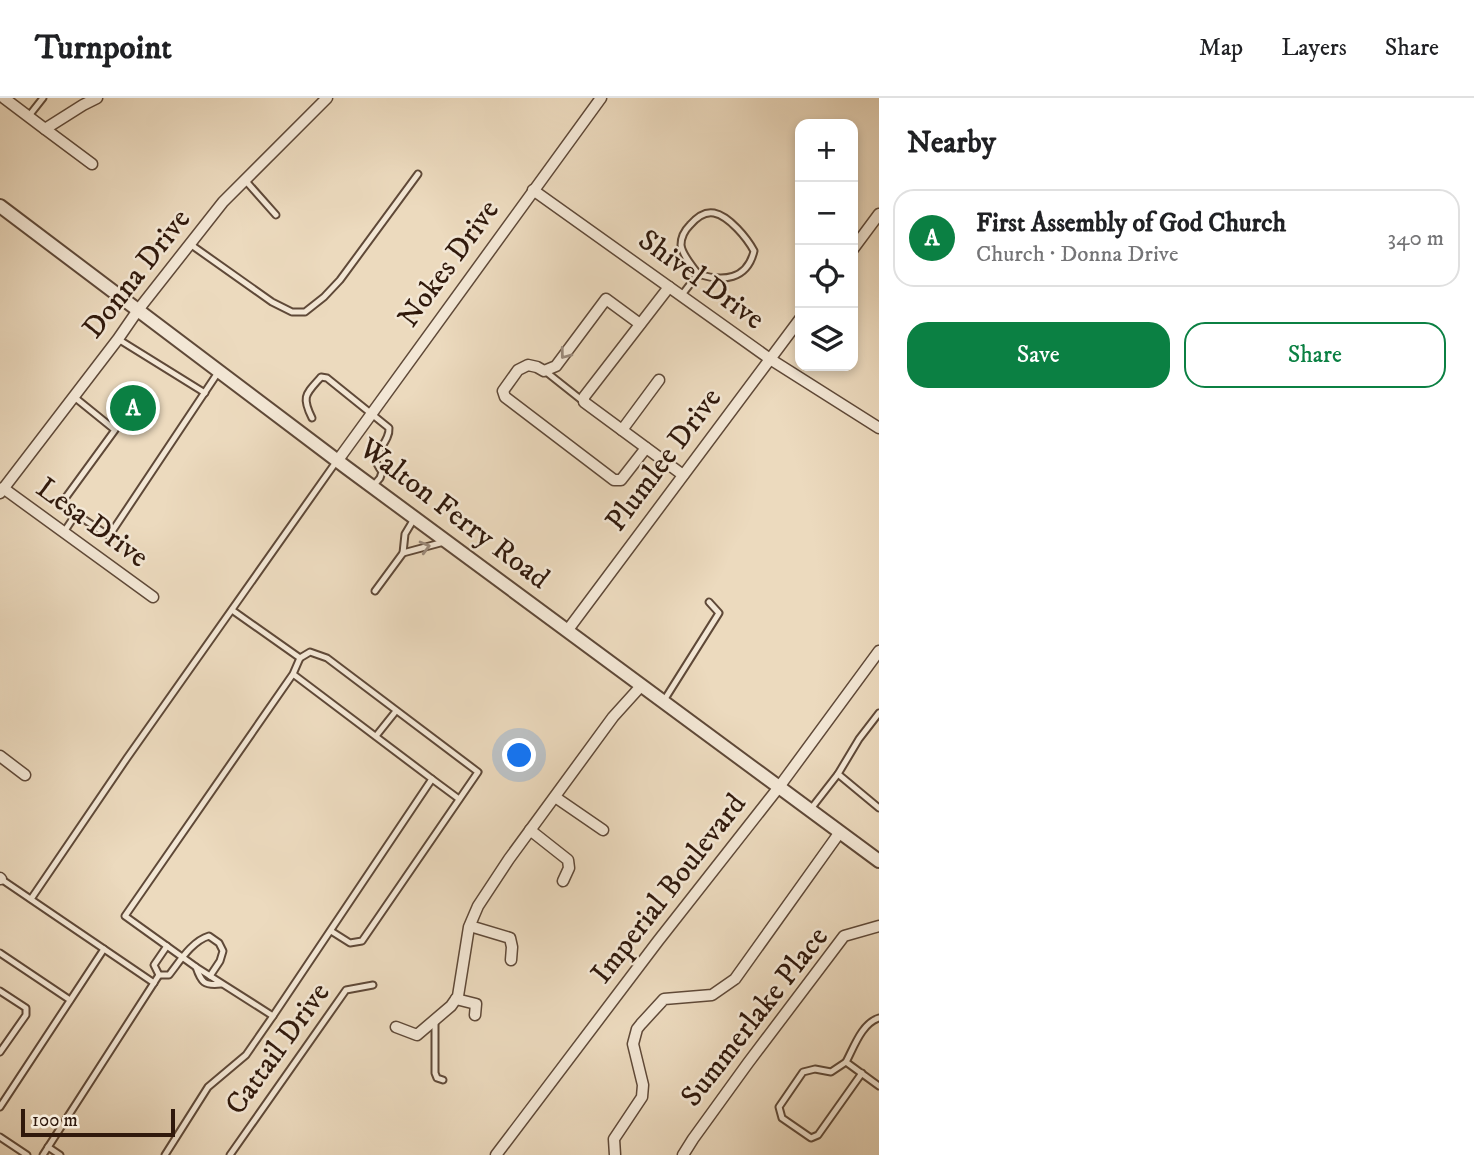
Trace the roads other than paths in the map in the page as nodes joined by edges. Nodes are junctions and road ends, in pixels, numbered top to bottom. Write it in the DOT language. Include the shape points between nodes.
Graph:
graph roads {
  1 [pos="43,98"];
  2 [pos="97,98"];
  3 [pos="327,98"];
  4 [pos="601,98"];
  5 [pos="6,99"];
  6 [pos="0,110"];
  7 [pos="29,117"];
  8 [pos="45,129"];
  9 [pos="92,164"];
  10 [pos="418,174"];
  11 [pos="245,180"];
  12 [pos="533,190"];
  13 [pos="0,206"];
  14 [pos="879,214"];
  15 [pos="276,215"];
  16 [pos="190,244"];
  17 [pos="856,245"];
  18 [pos="698,274"];
  19 [pos="669,287"];
  20 [pos="681,296"];
  21 [pos="138,310"];
  22 [pos="640,324"];
  23 [pos="795,326"];
  24 [pos="118,339"];
  25 [pos="770,359"];
  26 [pos="219,371"];
  27 [pos="544,371"];
  28 [pos="659,380"];
  29 [pos="205,393"];
  30 [pos="73,396"];
  31 [pos="584,402"];
  32 [pos="372,413"];
  33 [pos="312,418"];
  34 [pos="879,428"];
  35 [pos="622,430"];
  36 [pos="646,448"];
  37 [pos="338,460"];
  38 [pos="683,475"];
  39 [pos="373,487"];
  40 [pos="2,491"];
  41 [pos="76,514"];
  42 [pos="415,518"];
  43 [pos="64,533"];
  44 [pos="446,541"];
  45 [pos="403,553"];
  46 [pos="374,591"];
  47 [pos="153,597"];
  48 [pos="709,602"];
  49 [pos="232,610"];
  50 [pos="567,631"];
  51 [pos="879,650"];
  52 [pos="300,658"];
  53 [pos="293,674"];
  54 [pos="641,685"];
  55 [pos="663,702"];
  56 [pos="396,710"];
  57 [pos="879,713"];
  58 [pos="376,736"];
  59 [pos="0,756"];
  60 [pos="838,774"];
  61 [pos="25,775"];
  62 [pos="432,779"];
  63 [pos="779,788"];
  64 [pos="555,797"];
  65 [pos="459,799"];
  66 [pos="879,808"];
  67 [pos="810,810"];
  68 [pos="530,830"];
  69 [pos="603,830"];
  70 [pos="840,832"];
  71 [pos="879,861"];
  72 [pos="0,879"];
  73 [pos="563,881"];
  74 [pos="31,898"];
  75 [pos="470,926"];
  76 [pos="879,926"];
  77 [pos="331,932"];
  78 [pos="167,946"];
  79 [pos="104,949"];
  80 [pos="0,953"];
  81 [pos="183,957"];
  82 [pos="511,960"];
  83 [pos="196,967"];
  84 [pos="159,975"];
  85 [pos="210,976"];
  86 [pos="154,983"];
  87 [pos="222,984"];
  88 [pos="373,985"];
  89 [pos="1,992"];
  90 [pos="456,999"];
  91 [pos="70,1000"];
  92 [pos="475,1015"];
  93 [pos="273,1016"];
  94 [pos="879,1018"];
  95 [pos="435,1021"];
  96 [pos="396,1027"];
  97 [pos="0,1052"];
  98 [pos="846,1062"];
  99 [pos="862,1073"];
  100 [pos="443,1080"];
  101 [pos="879,1086"];
  102 [pos="0,1107"];
  103 [pos="0,1137"];
  104 [pos="48,1147"];
  105 [pos="27,1155"];
  106 [pos="43,1155"];
  107 [pos="60,1155"];
  108 [pos="165,1155"];
  109 [pos="230,1155"];
  110 [pos="496,1155"];
  111 [pos="615,1155"];
  112 [pos="683,1155"];
  1 -- 7 [label="lane"];
  2 -- 8 [label="street"];
  3 -- 11 [label="street, Donna Drive"];
  4 -- 12 [label="street, Nokes Drive"];
  5 -- 6 [label="street"];
  5 -- 7 [label="street"];
  7 -- 8 [label="street"];
  8 -- 9 [label="street"];
  10 -- 16 [label="lane" via="340,279 305,312 292,312 272,302"];
  11 -- 15 [label="lane"];
  11 -- 16 [label="street, Donna Drive"];
  12 -- 19 [label="street, Shivel Drive"];
  12 -- 32 [label="street, Nokes Drive"];
  13 -- 21 [label="street, Walton Ferry Road"];
  14 -- 17 [label="street"];
  16 -- 21 [label="street, Donna Drive"];
  18 -- 18 [label="lane" via="723,279 736,276 747,268 754,251 726,219 713,213 694,220 681,239 681,248"];
  18 -- 20 [label="lane"];
  19 -- 20 [label="street, Shivel Drive"];
  19 -- 22 [label="street"];
  20 -- 25 [label="street, Shivel Drive"];
  21 -- 24 [label="street, Donna Drive"];
  21 -- 26 [label="street, Walton Ferry Road"];
  22 -- 27 [label="street, one-way" via="606,299 555,366"];
  22 -- 31 [label="street"];
  23 -- 25 [label="street, Plumlee Drive"];
  24 -- 29 [label="lane"];
  24 -- 30 [label="street, Donna Drive"];
  25 -- 34 [label="street, Shivel Drive"];
  25 -- 38 [label="street, Plumlee Drive"];
  26 -- 29 [label="lane"];
  26 -- 37 [label="street, Walton Ferry Road"];
  27 -- 31 [label="lane"];
  27 -- 36 [label="street" via="528,365 518,370 503,391 505,397 614,480 621,480"];
  28 -- 35 [label="street"];
  29 -- 41 [label="lane" via="109,536"];
  30 -- 40 [label="street, Donna Drive"];
  30 -- 41 [label="lane" via="115,430 61,505"];
  31 -- 35 [label="street"];
  32 -- 33 [label="lane" via="321,377 305,397"];
  32 -- 37 [label="street, Nokes Drive"];
  32 -- 39 [label="lane" via="390,431 377,456 382,472"];
  35 -- 36 [label="street"];
  36 -- 38 [label="street"];
  37 -- 39 [label="street, Walton Ferry Road"];
  37 -- 49 [label="lane"];
  38 -- 50 [label="street, Plumlee Drive"];
  39 -- 42 [label="street, Walton Ferry Road"];
  40 -- 43 [label="street, Lesa Drive"];
  41 -- 43 [label="lane"];
  42 -- 44 [label="street, Walton Ferry Road"];
  42 -- 45 [label="lane" via="405,534"];
  43 -- 47 [label="street, Lesa Drive"];
  45 -- 44 [label="lane, one-way"];
  44 -- 50 [label="street, Walton Ferry Road"];
  45 -- 46 [label="lane"];
  48 -- 55 [label="lane" via="719,613"];
  49 -- 52 [label="lane"];
  49 -- 74 [label="lane"];
  50 -- 54 [label="street, Walton Ferry Road"];
  51 -- 63 [label="street, Imperial Boulevard"];
  52 -- 53 [label="lane"];
  52 -- 56 [label="lane" via="310,652 327,658"];
  53 -- 58 [label="lane"];
  53 -- 78 [label="lane" via="125,916"];
  54 -- 55 [label="street, Walton Ferry Road"];
  54 -- 64 [label="street"];
  55 -- 63 [label="street, Walton Ferry Road"];
  56 -- 58 [label="lane"];
  56 -- 65 [label="lane" via="478,772"];
  57 -- 60 [label="lane"];
  58 -- 62 [label="lane"];
  59 -- 61 [label="street"];
  60 -- 66 [label="lane"];
  60 -- 67 [label="lane"];
  62 -- 65 [label="lane"];
  62 -- 77 [label="lane"];
  63 -- 67 [label="street, Walton Ferry Road"];
  63 -- 110 [label="street, Imperial Boulevard"];
  64 -- 68 [label="street"];
  64 -- 69 [label="street"];
  65 -- 77 [label="lane" via="362,941 350,943"];
  67 -- 70 [label="street, Walton Ferry Road"];
  68 -- 73 [label="street" via="568,860"];
  68 -- 75 [label="street" via="478,906"];
  70 -- 71 [label="street, Walton Ferry Road"];
  70 -- 111 [label="street" via="735,979 712,995 664,999 641,1024 632,1044 642,1097 614,1139"];
  72 -- 74 [label="lane"];
  74 -- 79 [label="lane"];
  75 -- 82 [label="street" via="510,938"];
  75 -- 90 [label="street"];
  76 -- 112 [label="street, Summerlake Place" via="844,936"];
  77 -- 93 [label="lane"];
  78 -- 81 [label="lane"];
  78 -- 84 [label="lane" via="154,965"];
  79 -- 86 [label="lane"];
  79 -- 91 [label="lane"];
  80 -- 91 [label="lane"];
  81 -- 83 [label="lane"];
  81 -- 84 [label="lane" via="169,975"];
  81 -- 85 [label="lane" via="202,938 209,936 219,943 223,951"];
  83 -- 85 [label="lane"];
  83 -- 87 [label="lane" via="200,979 210,985"];
  84 -- 86 [label="lane"];
  85 -- 87 [label="lane"];
  86 -- 104 [label="lane"];
  87 -- 93 [label="lane"];
  88 -- 109 [label="lane, Cattail Drive" via="346,990"];
  89 -- 97 [label="lane" via="26,1008 26,1015"];
  90 -- 92 [label="street" via="476,1003"];
  90 -- 95 [label="street"];
  91 -- 102 [label="lane"];
  93 -- 108 [label="lane" via="246,1055 208,1087"];
  94 -- 98 [label="lane" via="865,1028"];
  95 -- 96 [label="street" via="417,1035"];
  95 -- 100 [label="lane" via="435,1073"];
  98 -- 99 [label="lane"];
  98 -- 99 [label="lane" via="831,1072 803,1072 779,1108 782,1118 811,1138 818,1135"];
  99 -- 101 [label="lane"];
  103 -- 105 [label="lane"];
  104 -- 106 [label="lane"];
  104 -- 107 [label="lane"];
}
